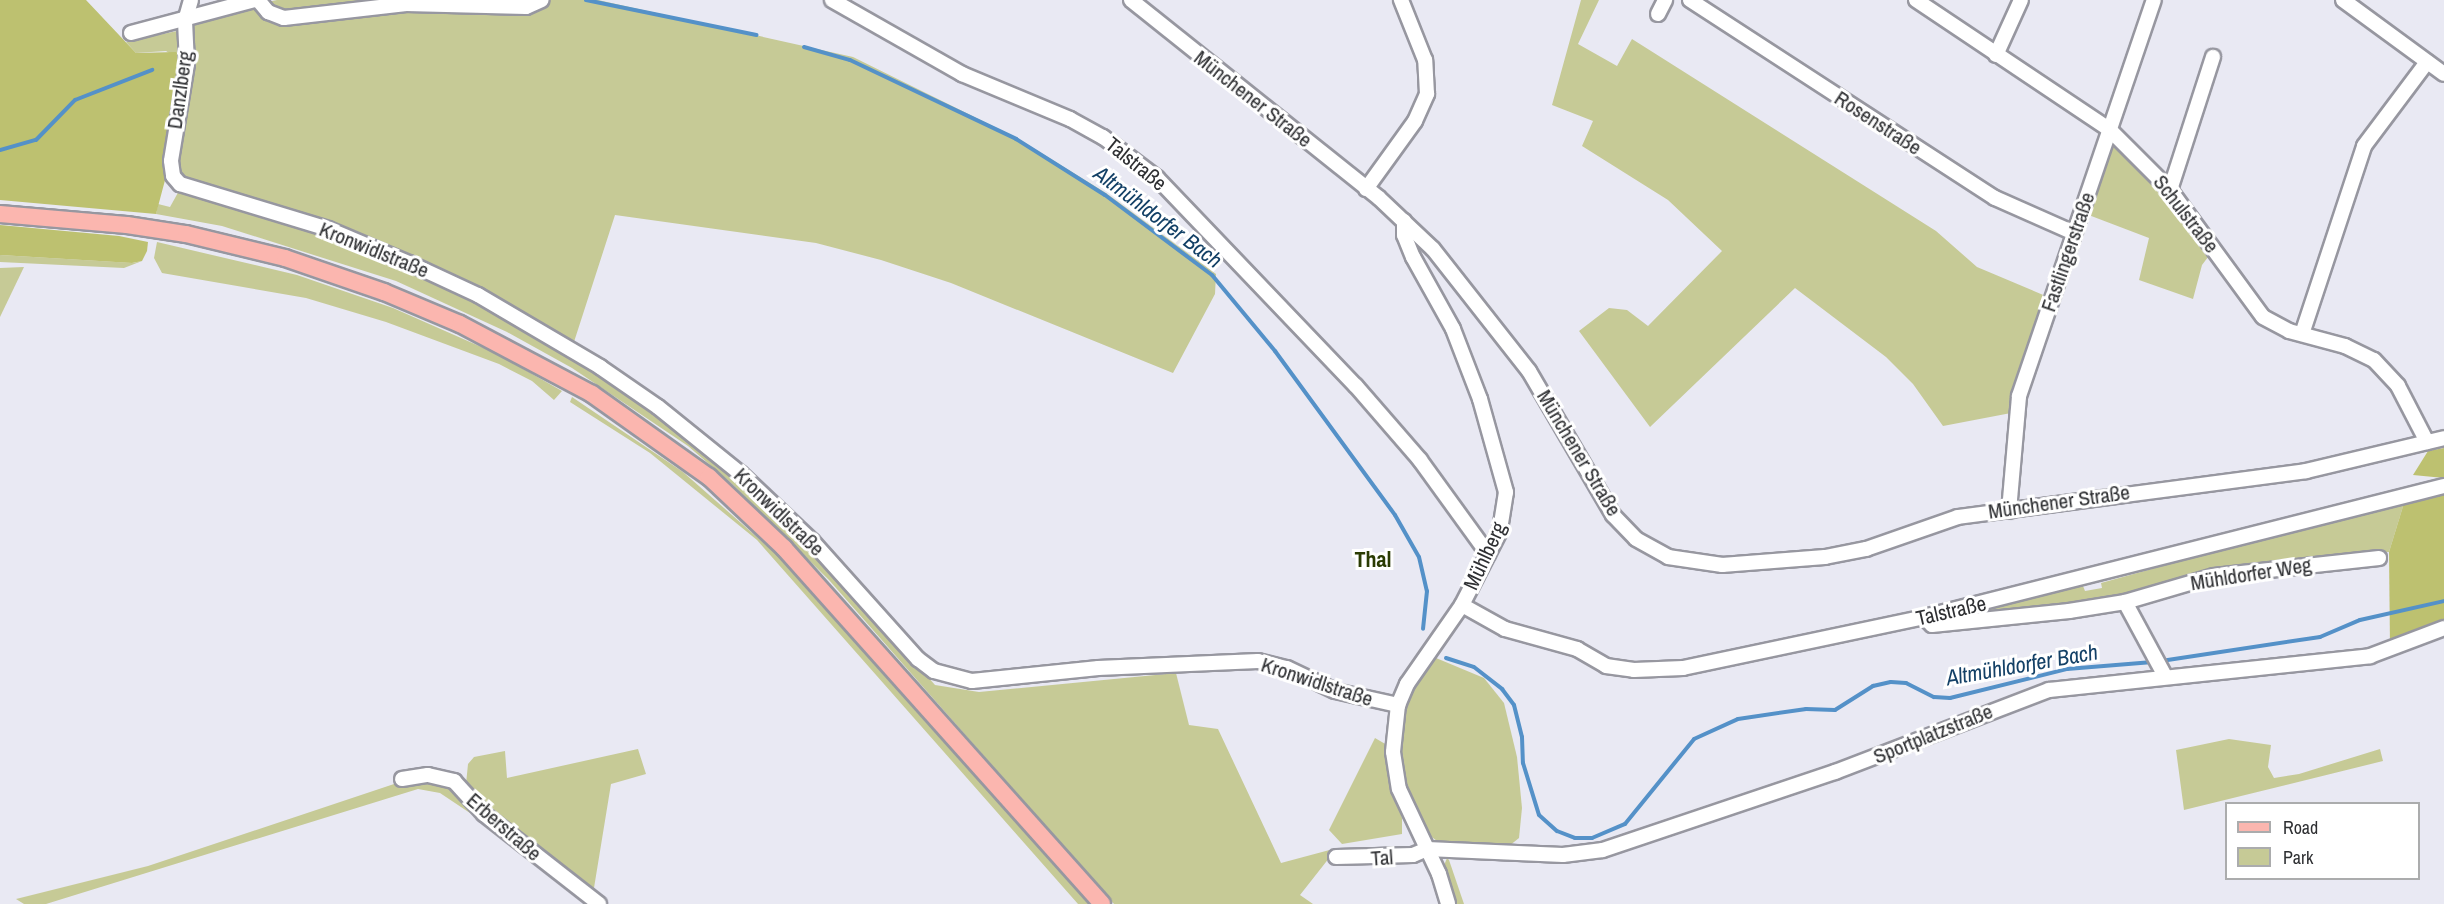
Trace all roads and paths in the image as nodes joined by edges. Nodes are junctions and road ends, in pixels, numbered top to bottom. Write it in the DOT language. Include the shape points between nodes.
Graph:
graph roads {
  1 [pos="191,0"];
  2 [pos="256,0"];
  3 [pos="542,0"];
  4 [pos="832,0"];
  5 [pos="1131,0"];
  6 [pos="1401,0"];
  7 [pos="1665,0"];
  8 [pos="1690,0"];
  9 [pos="1916,0"];
  10 [pos="2021,0"];
  11 [pos="2154,0"];
  12 [pos="2343,0"];
  13 [pos="1658,14"];
  14 [pos="185,21"];
  15 [pos="131,33"];
  16 [pos="1996,55"];
  17 [pos="2213,57"];
  18 [pos="2427,62"];
  19 [pos="2444,74"];
  20 [pos="2110,130"];
  21 [pos="176,180"];
  22 [pos="1366,189"];
  23 [pos="2170,190"];
  24 [pos="0,214"];
  25 [pos="1404,221"];
  26 [pos="2073,233"];
  27 [pos="2302,334"];
  28 [pos="2444,438"];
  29 [pos="2427,442"];
  30 [pos="2444,486"];
  31 [pos="2009,511"];
  32 [pos="1488,554"];
  33 [pos="2379,558"];
  34 [pos="2125,602"];
  35 [pos="1462,605"];
  36 [pos="1923,617"];
  37 [pos="2444,628"];
  38 [pos="2164,674"];
  39 [pos="1398,705"];
  40 [pos="402,779"];
  41 [pos="1427,849"];
  42 [pos="1336,857"];
  43 [pos="600,904"];
  44 [pos="1102,904"];
  45 [pos="1448,904"];
  1 -- 14 [label="street, Danzlberg"];
  2 -- 3 [label="street" via="268,12 284,18 406,4 526,7"];
  2 -- 14 [label="street"];
  4 -- 32 [label="street, Talstraße" via="962,74 1078,123 1157,178 1356,386 1420,460"];
  5 -- 22 [label="street, Münchener Straße"];
  6 -- 22 [label="street" via="1425,60 1427,93 1415,121"];
  7 -- 13 [label="street"];
  8 -- 26 [label="street, Rosenstraße" via="1995,198"];
  9 -- 16 [label="street, Schulstraße"];
  10 -- 16 [label="street"];
  11 -- 20 [label="street, Fastlingerstraße"];
  12 -- 18 [label="street"];
  14 -- 15 [label="street"];
  14 -- 21 [label="street, Danzlberg" via="187,64 171,161"];
  16 -- 20 [label="street, Schulstraße"];
  17 -- 23 [label="street"];
  18 -- 19 [label="street"];
  18 -- 27 [label="street" via="2364,146"];
  20 -- 23 [label="street, Schulstraße"];
  20 -- 26 [label="street, Fastlingerstraße"];
  21 -- 39 [label="street, Kronwidlstraße" via="349,237 409,263 478,295 600,367 658,407 741,474 812,541 918,659 934,671 972,681 1098,668 1258,660 1287,668 1335,691"];
  22 -- 25 [label="street, Münchener Straße"];
  23 -- 27 [label="street, Schulstraße" via="2263,317"];
  24 -- 44 [label="main road" via="139,226 285,258 450,320 592,394 710,477 784,548"];
  25 -- 31 [label="street, Münchener Straße" via="1433,249 1502,333 1551,404 1613,514 1654,552 1683,561 1722,565 1825,556 1866,549 1940,521"];
  25 -- 32 [label="street, Mühlberg" via="1404,235 1413,257 1454,329 1501,463 1506,508"];
  26 -- 31 [label="street, Fastlingerstraße" via="2019,396"];
  27 -- 29 [label="street, Schulstraße" via="2374,360 2398,386"];
  28 -- 29 [label="street, Münchener Straße"];
  29 -- 31 [label="street, Münchener Straße" via="2306,471 2135,491"];
  30 -- 36 [label="street, Talstraße"];
  32 -- 35 [label="street, Mühlberg"];
  33 -- 34 [label="street, Mühldorfer Weg" via="2214,576"];
  34 -- 36 [label="street, Mühldorfer Weg" via="1932,625"];
  34 -- 38 [label="street"];
  35 -- 36 [label="street, Talstraße" via="1505,629 1577,648 1606,666 1634,670 1683,668"];
  35 -- 39 [label="street, Mühlberg" via="1407,684"];
  37 -- 38 [label="street, Sportplatzstraße" via="2370,656"];
  38 -- 41 [label="street, Sportplatzstraße" via="2049,690 1835,772 1603,850 1563,855"];
  39 -- 41 [label="street, Mühlberg" via="1393,752 1399,789"];
  40 -- 43 [label="street, Erberstraße" via="428,775 454,781 484,814"];
  41 -- 42 [label="street, Tal" via="1413,855"];
  41 -- 45 [label="street, Mühlberg"];
}
